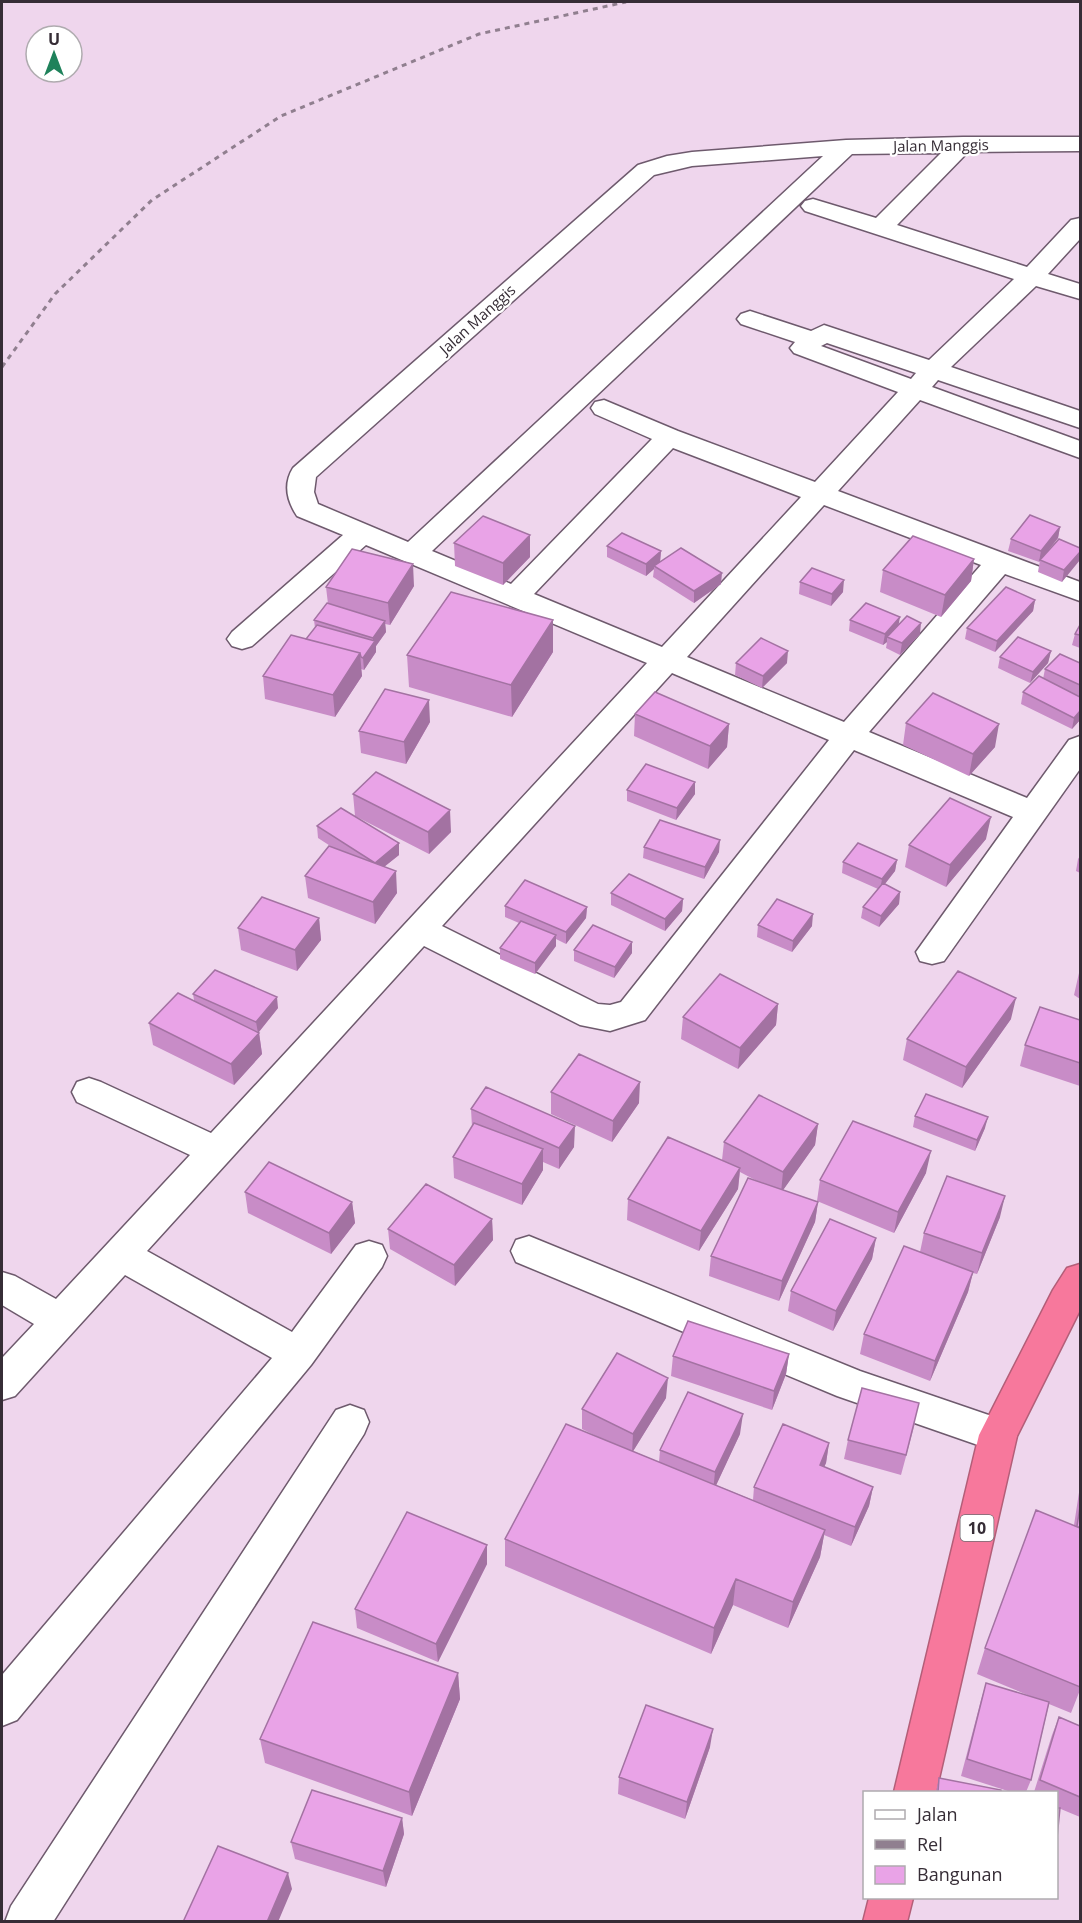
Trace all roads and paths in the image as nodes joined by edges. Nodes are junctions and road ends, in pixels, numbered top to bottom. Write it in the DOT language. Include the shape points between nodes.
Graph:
graph roads {
  1 [pos="963,144"];
  2 [pos="1080,144"];
  3 [pos="846,147"];
  4 [pos="813,206"];
  5 [pos="1080,225"];
  6 [pos="881,227"];
  7 [pos="1032,276"];
  8 [pos="1080,292"];
  9 [pos="750,319"];
  10 [pos="924,380"];
  11 [pos="604,408"];
  12 [pos="1080,420"];
  13 [pos="669,437"];
  14 [pos="1080,450"];
  15 [pos="819,494"];
  16 [pos="363,533"];
  17 [pos="412,554"];
  18 [pos="1000,561"];
  19 [pos="1080,592"];
  20 [pos="515,597"];
  21 [pos="242,639"];
  22 [pos="667,660"];
  23 [pos="849,736"];
  24 [pos="1080,747"];
  25 [pos="1034,813"];
  26 [pos="419,929"];
  27 [pos="932,952"];
  28 [pos="89,1092"];
  29 [pos="215,1151"];
  30 [pos="529,1251"];
  31 [pos="121,1254"];
  32 [pos="369,1256"];
  33 [pos="1080,1279"];
  34 [pos="2,1287"];
  35 [pos="60,1320"];
  36 [pos="298,1354"];
  37 [pos="2,1384"];
  38 [pos="350,1422"];
  39 [pos="998,1435"];
  40 [pos="2,1706"];
  41 [pos="915,1791"];
  42 [pos="891,1899"];
  43 [pos="2,1915"];
  44 [pos="13,1922"];
  45 [pos="27,1922"];
  46 [pos="885,1922"];
  1 -- 2 [label="street, Jalan Manggis"];
  1 -- 3 [label="street, Jalan Manggis"];
  1 -- 6 [label="street"];
  3 -- 16 [label="street, Jalan Manggis" via="692,159 646,170 303,474 299,486 307,510"];
  3 -- 17 [label="street"];
  4 -- 6 [label="street"];
  5 -- 7 [label="street"];
  6 -- 7 [label="street"];
  7 -- 8 [label="street"];
  7 -- 10 [label="street"];
  9 -- 10 [label="street"];
  10 -- 12 [label="street"];
  10 -- 14 [label="street"];
  10 -- 15 [label="street"];
  11 -- 13 [label="street"];
  13 -- 15 [label="street"];
  13 -- 20 [label="street"];
  15 -- 18 [label="street"];
  15 -- 22 [label="street"];
  16 -- 17 [label="street, Jalan Manggis"];
  16 -- 21 [label="street"];
  17 -- 20 [label="street, Jalan Manggis"];
  18 -- 19 [label="street"];
  18 -- 23 [label="street"];
  20 -- 22 [label="street, Jalan Manggis"];
  22 -- 23 [label="street, Jalan Manggis"];
  22 -- 26 [label="street"];
  23 -- 25 [label="street, Jalan Manggis"];
  23 -- 26 [label="street" via="633,1011 610,1018 592,1016"];
  24 -- 25 [label="street"];
  25 -- 27 [label="street"];
  26 -- 29 [label="street"];
  28 -- 29 [label="street"];
  29 -- 31 [label="street"];
  30 -- 39 [label="street" via="850,1384"];
  31 -- 35 [label="street"];
  31 -- 36 [label="street"];
  32 -- 36 [label="street"];
  33 -- 39 [label="highway, 10"];
  34 -- 35 [label="street"];
  35 -- 37 [label="street"];
  36 -- 40 [label="street"];
  38 -- 45 [label="street"];
  39 -- 41 [label="highway, 10"];
  42 -- 46 [label="highway"];
  43 -- 44 [label="street"];
}
